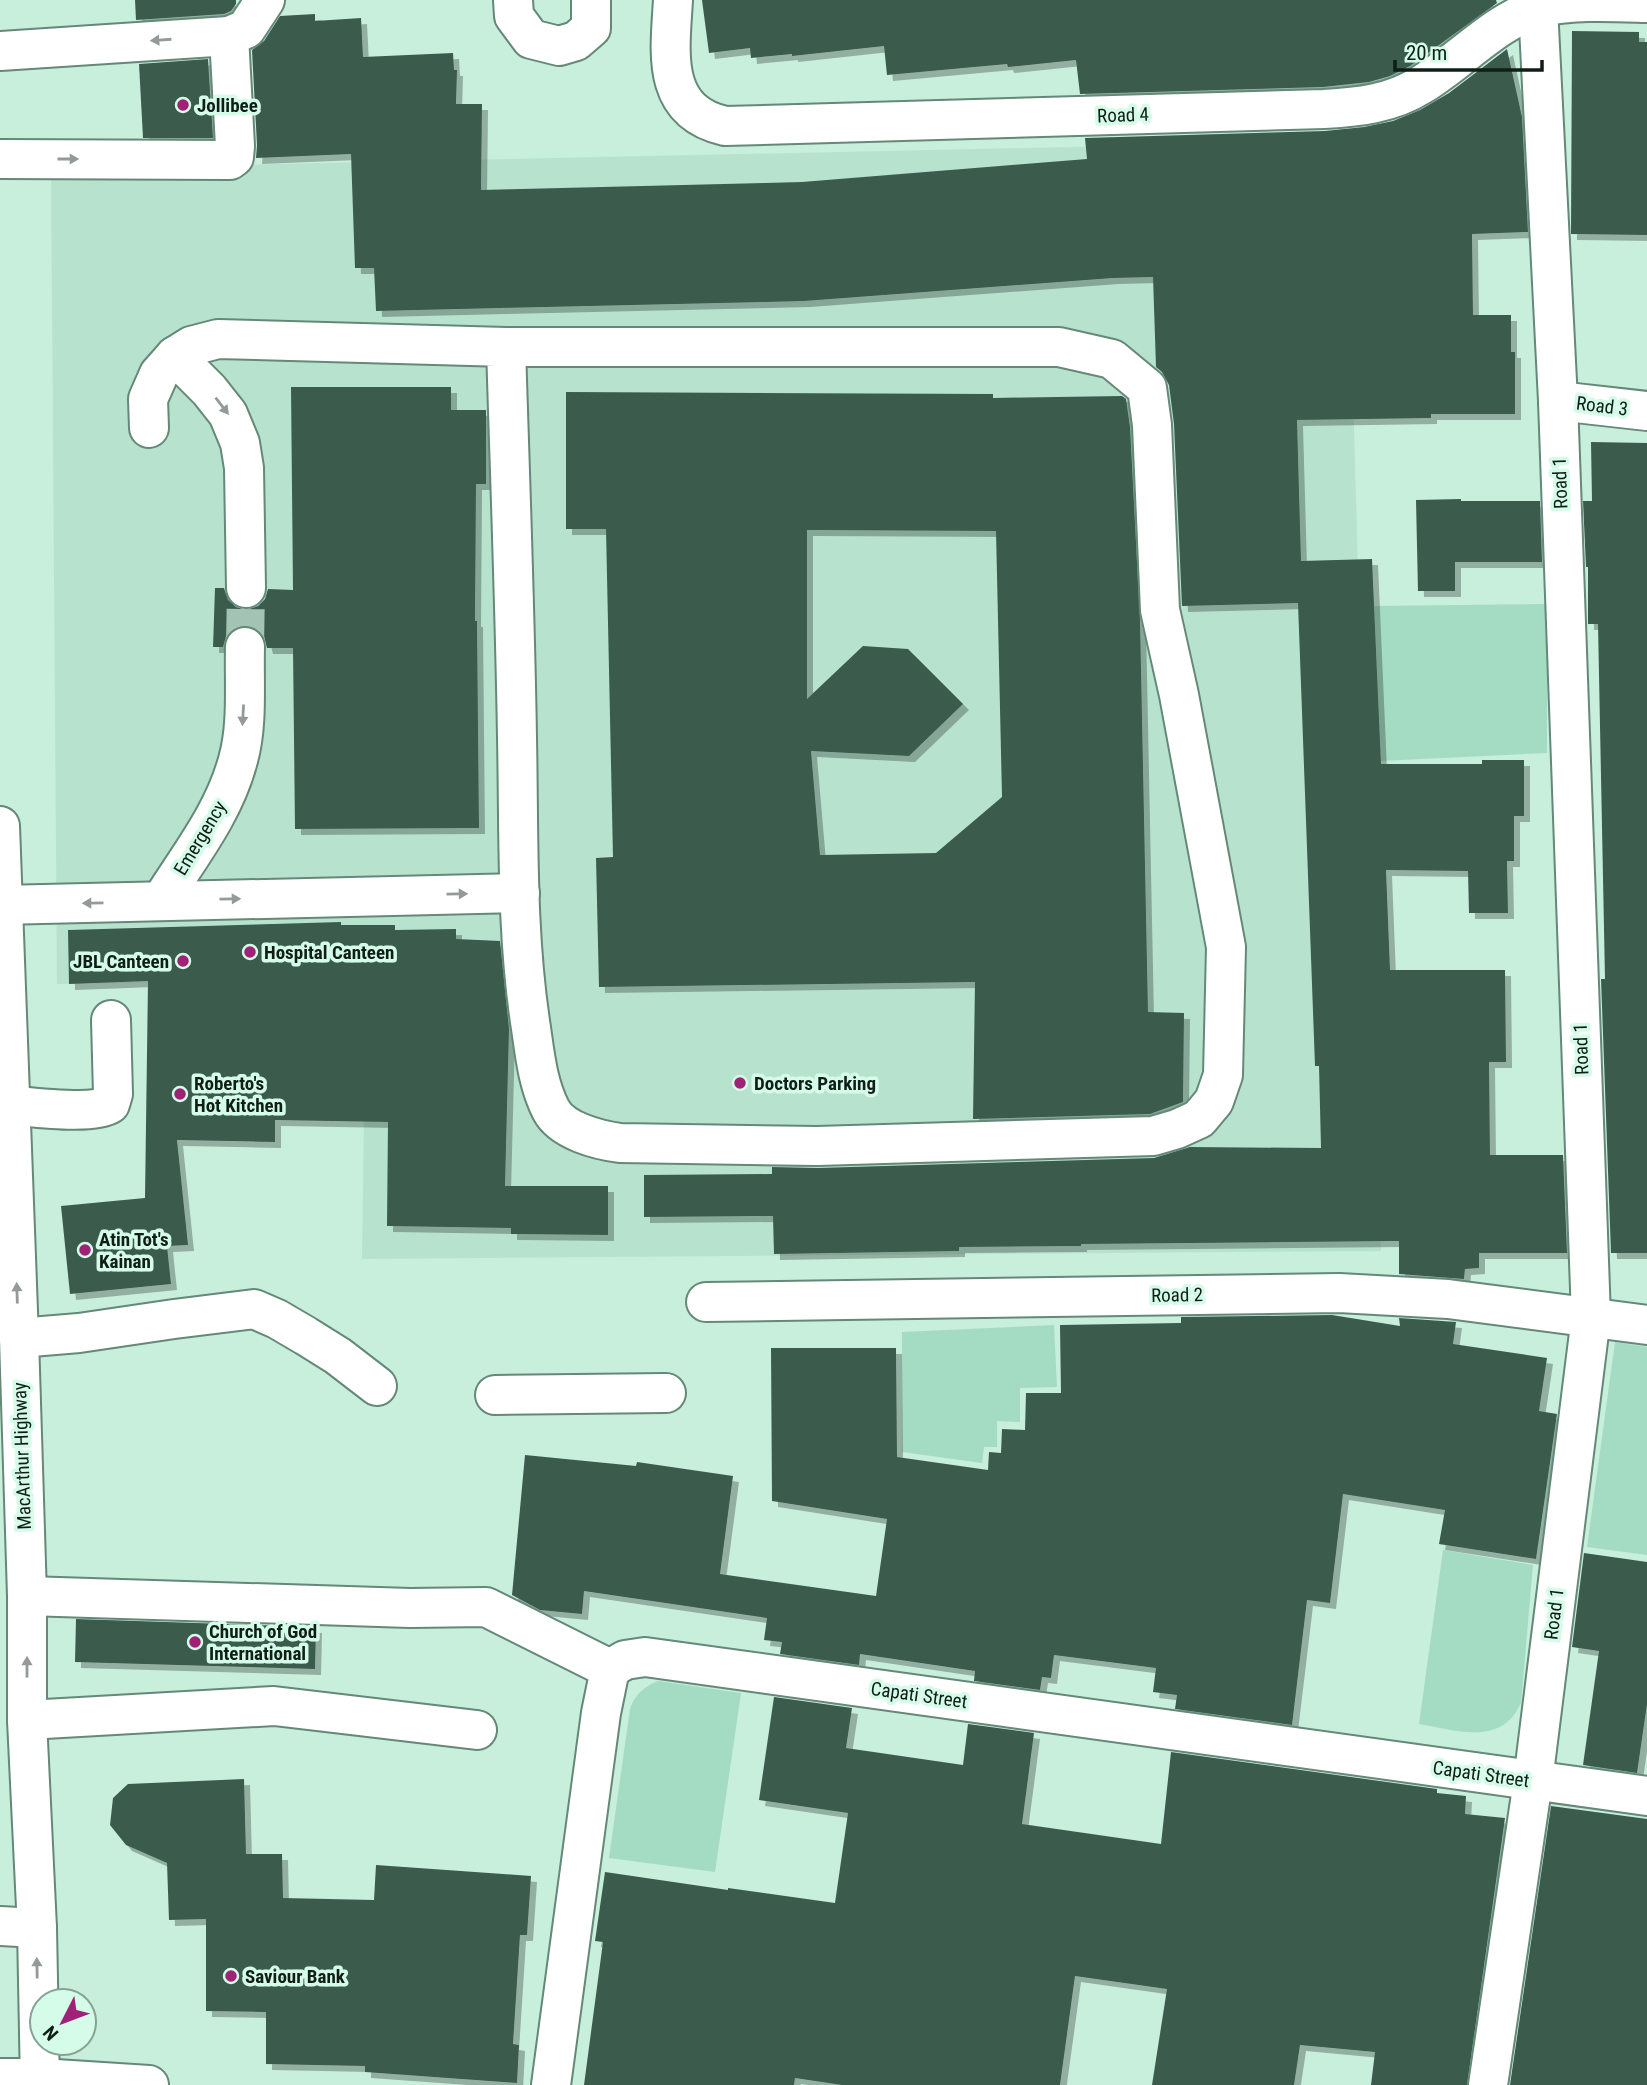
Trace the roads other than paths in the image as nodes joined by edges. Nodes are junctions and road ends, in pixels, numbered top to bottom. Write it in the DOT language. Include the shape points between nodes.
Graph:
graph roads {
  1 [pos="265,0"];
  2 [pos="513,0"];
  3 [pos="591,0"];
  4 [pos="673,0"];
  5 [pos="1647,3"];
  6 [pos="1538,7"];
  7 [pos="229,36"];
  8 [pos="0,51"];
  9 [pos="0,159"];
  10 [pos="506,347"];
  11 [pos="175,356"];
  12 [pos="1558,401"];
  13 [pos="1647,411"];
  14 [pos="149,428"];
  15 [pos="246,588"];
  16 [pos="245,647"];
  17 [pos="0,826"];
  18 [pos="520,893"];
  19 [pos="161,901"];
  20 [pos="1,905"];
  21 [pos="111,1020"];
  22 [pos="5,1104"];
  23 [pos="706,1302"];
  24 [pos="1591,1317"];
  25 [pos="1647,1325"];
  26 [pos="19,1338"];
  27 [pos="377,1385"];
  28 [pos="666,1393"];
  29 [pos="495,1395"];
  30 [pos="27,1596"];
  31 [pos="610,1669"];
  32 [pos="27,1720"];
  33 [pos="477,1730"];
  34 [pos="1533,1781"];
  35 [pos="1647,1796"];
  36 [pos="18,1927"];
  37 [pos="0,2078"];
  38 [pos="40,2081"];
  39 [pos="149,2085"];
  40 [pos="551,2085"];
  41 [pos="1488,2085"];
  1 -- 7 [label="main road" via="246,29"];
  2 -- 3 [label="main road" via="514,16 531,38 559,46 576,41 590,28"];
  4 -- 6 [label="main road, Road 4" via="674,82 694,113 725,126 1377,104 1421,86 1490,34"];
  5 -- 6 [label="main road, Road 4" via="1562,1"];
  6 -- 12 [label="main road, Road 1"];
  7 -- 8 [label="main road, one-way"];
  9 -- 7 [label="main road, one-way" via="230,160 235,146"];
  10 -- 11 [label="main road" via="218,339"];
  10 -- 18 [label="main road"];
  10 -- 18 [label="main road" via="1059,348 1112,359 1147,388 1160,610 1226,947 1223,1075 1214,1101 1199,1119 1153,1136 817,1146 596,1140 553,1114 544,1093 525,991"];
  11 -- 14 [label="main road" via="159,374 148,399"];
  11 -- 15 [label="main road, one-way" via="229,414 240,443"];
  12 -- 13 [label="main road, Road 3"];
  12 -- 24 [label="main road, Road 1"];
  16 -- 19 [label="main road, Emergency, one-way" via="239,758 216,818"];
  17 -- 20 [label="main road, MacArthur Highway"];
  19 -- 18 [label="main road, one-way"];
  19 -- 20 [label="main road, one-way"];
  20 -- 22 [label="main road, MacArthur Highway"];
  21 -- 22 [label="main road" via="110,1104 73,1110"];
  26 -- 22 [label="main road, MacArthur Highway, one-way"];
  23 -- 24 [label="main road, Road 2" via="1339,1293 1448,1299"];
  24 -- 25 [label="main road, Road 2"];
  24 -- 34 [label="main road, Road 1"];
  26 -- 27 [label="main road" via="254,1310 306,1336"];
  26 -- 30 [label="main road, MacArthur Highway"];
  28 -- 29 [label="main road"];
  30 -- 31 [label="main road" via="486,1607"];
  32 -- 30 [label="main road, MacArthur Highway, one-way"];
  31 -- 34 [label="main road, Capati Street" via="625,1660 645,1657"];
  31 -- 40 [label="main road"];
  32 -- 33 [label="main road" via="274,1706"];
  32 -- 36 [label="main road, MacArthur Highway"];
  34 -- 35 [label="main road, Capati Street"];
  34 -- 41 [label="main road, Road 1"];
  38 -- 36 [label="main road, MacArthur Highway, one-way"];
  37 -- 38 [label="main road"];
  38 -- 39 [label="main road"];
}
